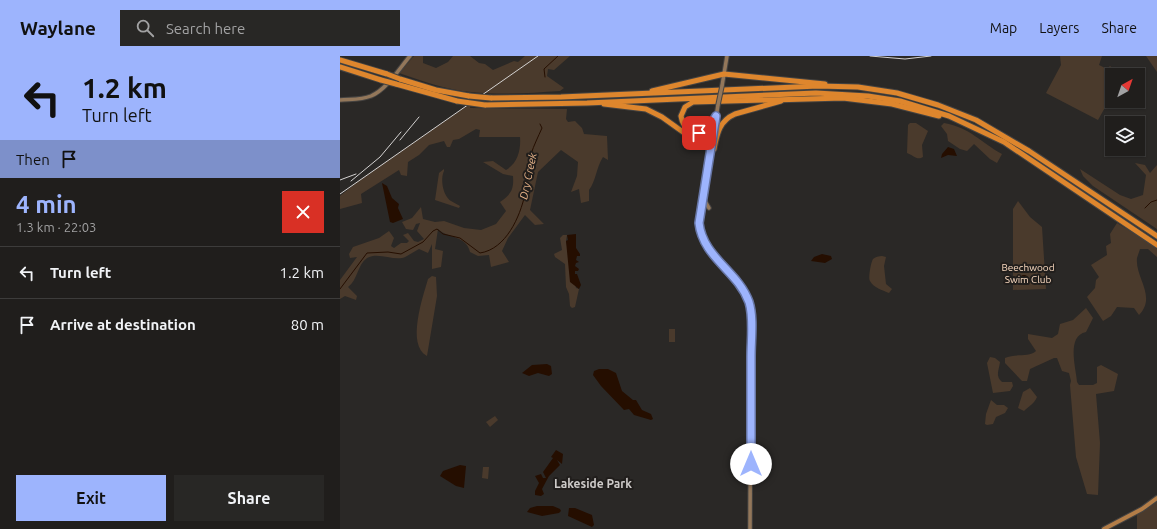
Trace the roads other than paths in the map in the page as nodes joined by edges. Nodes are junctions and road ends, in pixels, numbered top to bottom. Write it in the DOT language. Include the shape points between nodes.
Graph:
graph roads {
  1 [pos="410,56"];
  2 [pos="726,56"];
  3 [pos="340,60"];
  4 [pos="340,67"];
  5 [pos="724,74"];
  6 [pos="388,76"];
  7 [pos="833,86"];
  8 [pos="637,94"];
  9 [pos="340,100"];
  10 [pos="865,100"];
  11 [pos="587,103"];
  12 [pos="934,113"];
  13 [pos="716,116"];
  14 [pos="712,141"];
  15 [pos="711,151"];
  16 [pos="702,197"];
  17 [pos="709,208"];
  18 [pos="1157,236"];
  19 [pos="1157,245"];
  20 [pos="1157,498"];
  21 [pos="750,529"];
  22 [pos="1104,529"];
  1 -- 6 [label="main road"];
  2 -- 5 [label="main road"];
  3 -- 6 [label="highway"];
  4 -- 11 [label="highway, bridge" via="458,101 485,105"];
  5 -- 7 [label="highway" via="819,82"];
  5 -- 8 [label="highway"];
  5 -- 13 [label="main road, bridge"];
  6 -- 8 [label="highway, bridge" via="442,91 491,98"];
  6 -- 9 [label="main road" via="378,91 370,96"];
  7 -- 8 [label="highway"];
  7 -- 18 [label="highway" via="891,92 953,110 1006,136"];
  10 -- 12 [label="highway"];
  10 -- 13 [label="highway" via="826,97 698,102 688,105 681,116 686,128 699,133 709,128"];
  10 -- 15 [label="highway" via="786,101 766,104 735,114 721,125 716,134 714,149"];
  11 -- 12 [label="highway" via="816,93 879,98"];
  11 -- 14 [label="highway" via="646,109 690,137"];
  12 -- 19 [label="highway" via="1004,142"];
  13 -- 14 [label="main road"];
  14 -- 15 [label="main road"];
  15 -- 16 [label="main road"];
  16 -- 17 [label="main road"];
  16 -- 21 [label="main road" via="699,223 702,239 711,254 742,289 750,310"];
  20 -- 22 [label="main road"];
}
